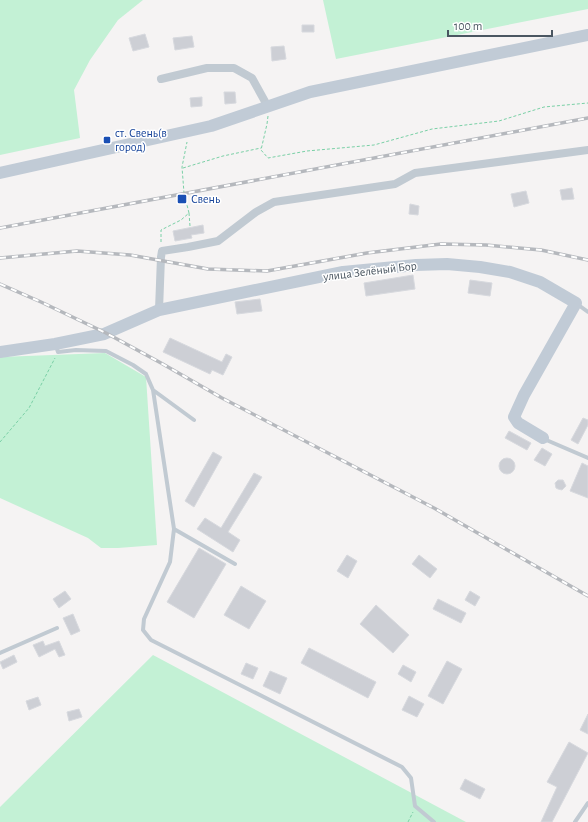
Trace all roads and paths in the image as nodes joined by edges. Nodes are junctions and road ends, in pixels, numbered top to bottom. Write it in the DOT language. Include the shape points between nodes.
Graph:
graph roads {
  1 [pos="588,35"];
  2 [pos="161,79"];
  3 [pos="588,102"];
  4 [pos="268,107"];
  5 [pos="188,136"];
  6 [pos="261,148"];
  7 [pos="588,150"];
  8 [pos="182,169"];
  9 [pos="0,173"];
  10 [pos="188,213"];
  11 [pos="190,226"];
  12 [pos="161,253"];
  13 [pos="576,303"];
  14 [pos="159,310"];
  15 [pos="588,312"];
  16 [pos="56,348"];
  17 [pos="0,352"];
  18 [pos="153,390"];
  19 [pos="194,420"];
  20 [pos="543,438"];
  21 [pos="0,442"];
  22 [pos="588,458"];
  23 [pos="174,529"];
  24 [pos="235,564"];
  25 [pos="57,628"];
  26 [pos="0,653"];
  27 [pos="588,803"];
  28 [pos="415,806"];
  29 [pos="408,822"];
  30 [pos="434,822"];
  31 [pos="575,822"];
  1 -- 4 [label="street" via="310,92"];
  2 -- 4 [label="street" via="207,68 234,68 252,78"];
  3 -- 6 [label="path" via="544,107 499,121 432,129 374,145 307,151 268,158"];
  4 -- 6 [label="path"];
  4 -- 9 [label="street" via="211,126"];
  5 -- 8 [label="path"];
  6 -- 8 [label="path" via="223,156"];
  7 -- 12 [label="street" via="415,172 395,184 274,202 256,212 218,241 165,250"];
  8 -- 10 [label="path"];
  10 -- 11 [label="path"];
  10 -- 12 [label="path" via="181,220 161,230"];
  12 -- 14 [label="street"];
  13 -- 14 [label="street, улица Зелёный Бор" via="540,282 510,272 439,264 343,272"];
  13 -- 15 [label="lane"];
  13 -- 20 [label="street" via="514,417 518,423"];
  14 -- 16 [label="street, улица Зелёный Бор" via="106,333"];
  16 -- 17 [label="street, улица Зелёный Бор"];
  16 -- 18 [label="lane" via="106,351 146,374"];
  16 -- 21 [label="path" via="29,408"];
  18 -- 19 [label="lane"];
  18 -- 23 [label="lane"];
  20 -- 22 [label="lane"];
  23 -- 24 [label="lane"];
  23 -- 28 [label="lane" via="170,562 144,619 143,630 151,640 402,767 411,778"];
  25 -- 26 [label="lane"];
  27 -- 31 [label="lane"];
  28 -- 29 [label="path"];
  28 -- 30 [label="lane"];
}
